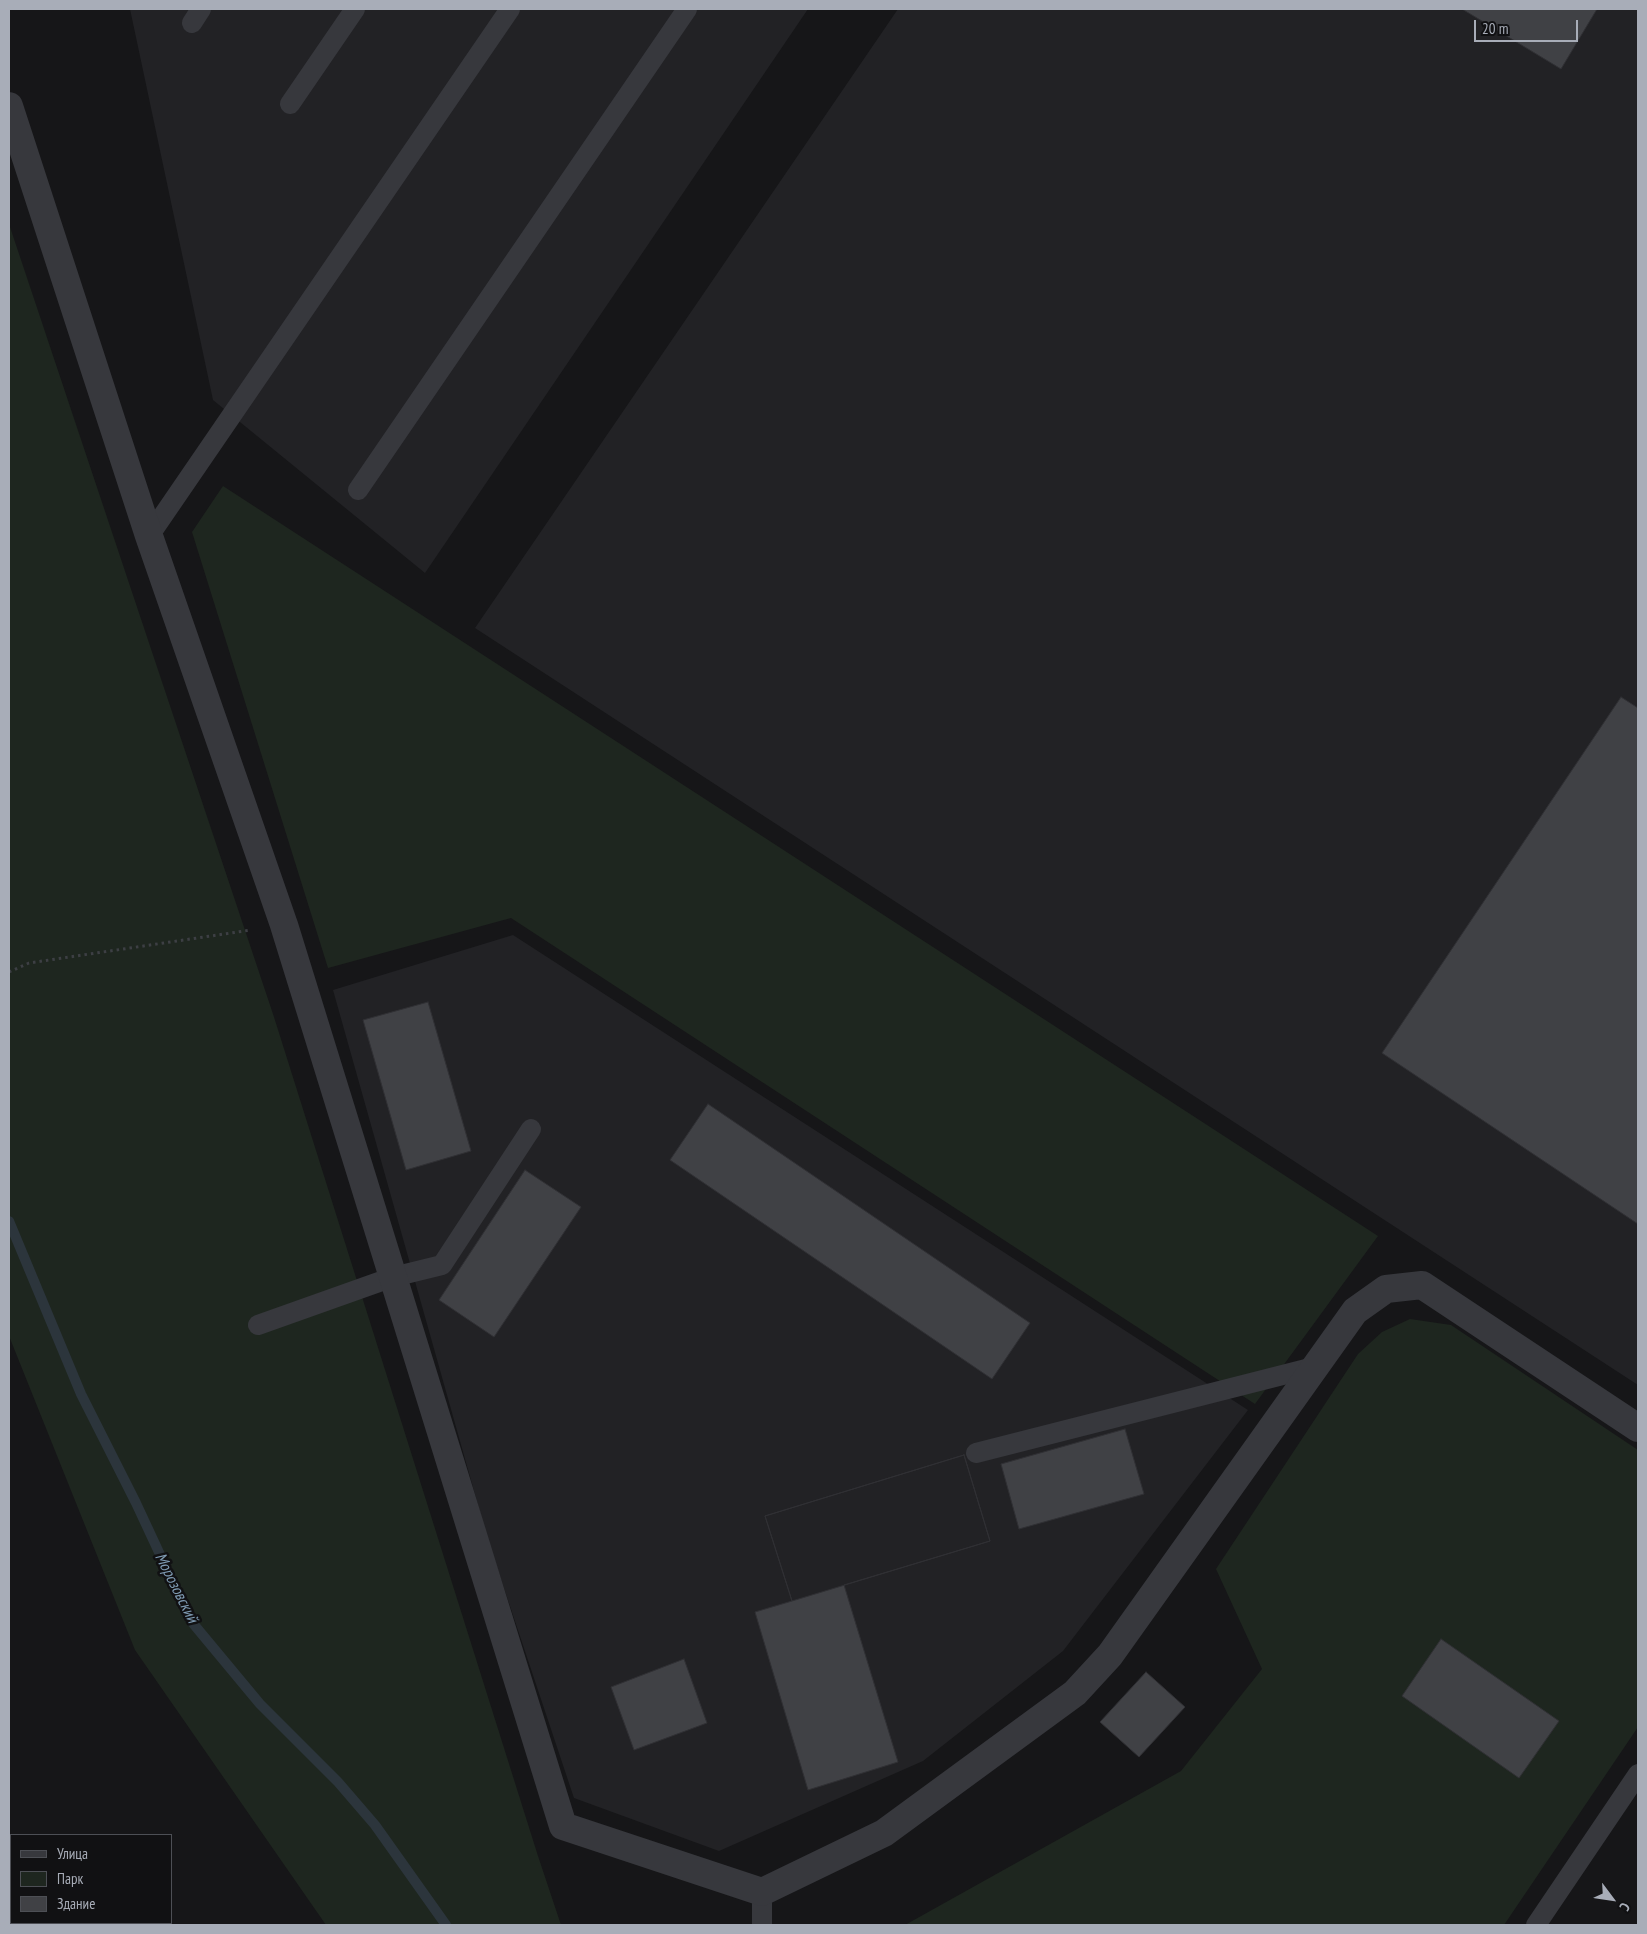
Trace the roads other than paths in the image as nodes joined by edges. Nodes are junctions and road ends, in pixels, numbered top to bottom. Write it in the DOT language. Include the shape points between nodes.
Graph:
graph roads {
  1 [pos="355,9"];
  2 [pos="510,9"];
  3 [pos="687,9"];
  4 [pos="290,104"];
  5 [pos="9,106"];
  6 [pos="358,490"];
  7 [pos="149,536"];
  8 [pos="531,1129"];
  9 [pos="393,1277"];
  10 [pos="258,1325"];
  11 [pos="1314,1367"];
  12 [pos="1638,1428"];
  13 [pos="976,1453"];
  14 [pos="1638,1774"];
  15 [pos="762,1892"];
  16 [pos="762,1925"];
  17 [pos="1536,1925"];
  1 -- 4 [label="lane"];
  2 -- 7 [label="lane"];
  3 -- 6 [label="lane"];
  5 -- 7 [label="street"];
  7 -- 9 [label="street" via="284,925"];
  8 -- 9 [label="lane" via="442,1265"];
  9 -- 10 [label="lane"];
  9 -- 15 [label="street" via="563,1826"];
  11 -- 12 [label="street" via="1355,1311 1386,1290 1422,1285"];
  11 -- 13 [label="lane"];
  11 -- 15 [label="street" via="1110,1655 1075,1693 884,1833"];
  14 -- 17 [label="lane"];
  15 -- 16 [label="lane"];
}
